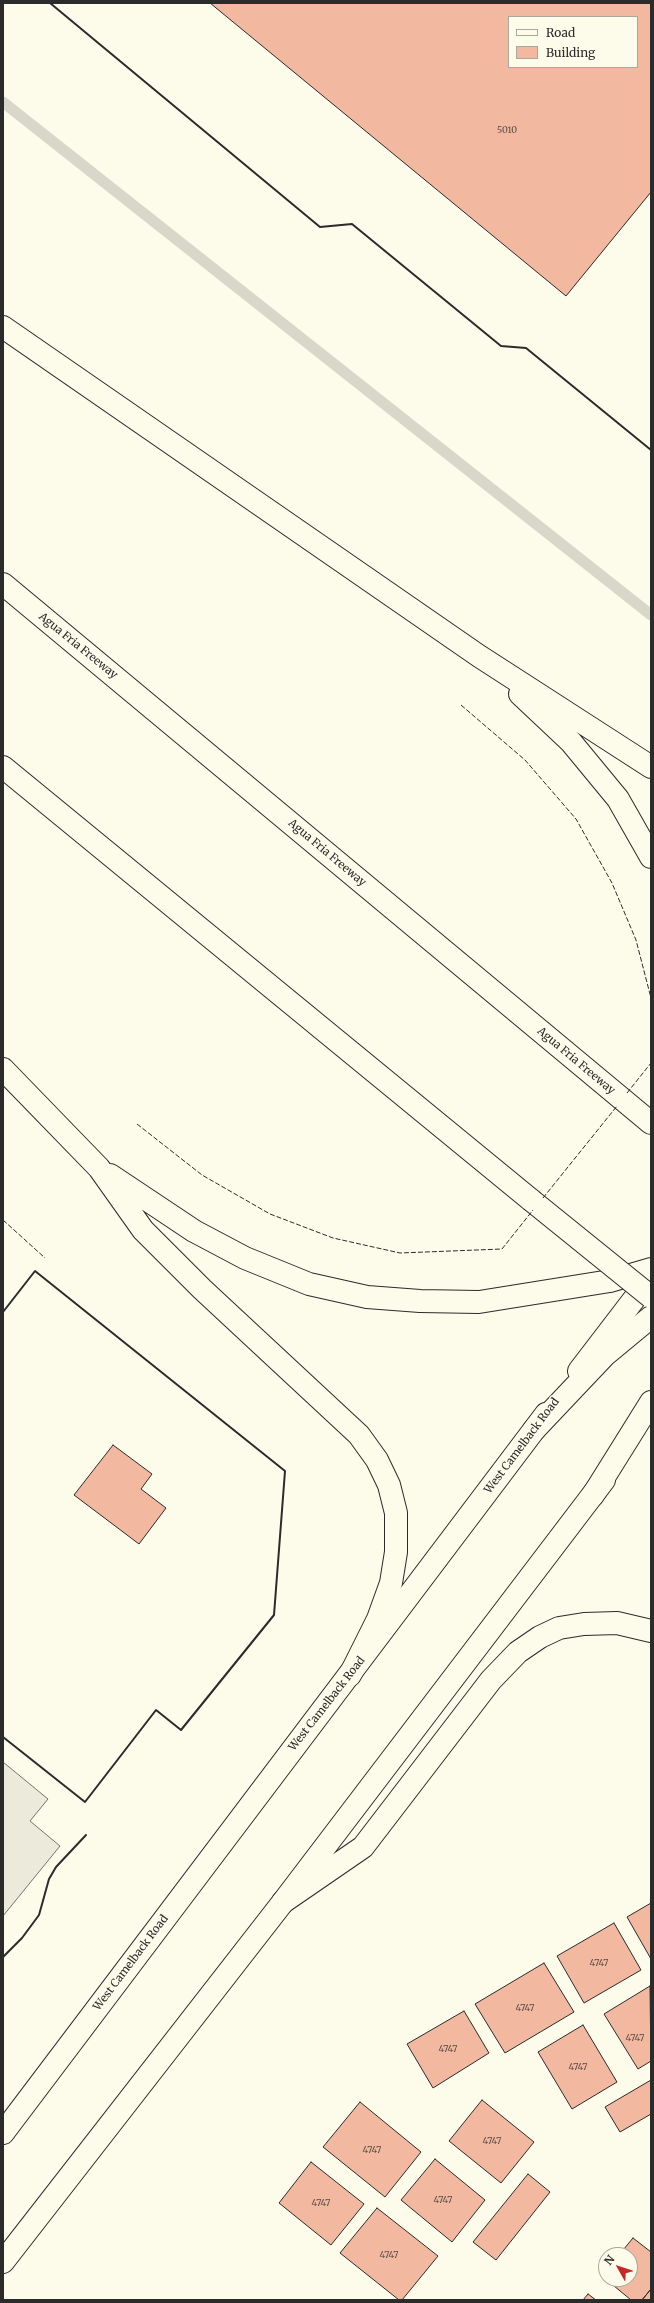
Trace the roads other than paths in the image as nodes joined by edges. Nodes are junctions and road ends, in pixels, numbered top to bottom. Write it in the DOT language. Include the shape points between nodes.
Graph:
graph roads {
  1 [pos="3,327"];
  2 [pos="3,584"];
  3 [pos="479,656"];
  4 [pos="3,767"];
  5 [pos="651,767"];
  6 [pos="651,857"];
  7 [pos="3,1069"];
  8 [pos="651,1123"];
  9 [pos="99,1168"];
  10 [pos="651,1269"];
  11 [pos="651,1276"];
  12 [pos="651,1298"];
  13 [pos="651,1317"];
  14 [pos="651,1402"];
  15 [pos="651,1419"];
  16 [pos="534,1430"];
  17 [pos="593,1495"];
  18 [pos="651,1631"];
  19 [pos="350,1675"];
  20 [pos="283,1902"];
  21 [pos="3,2133"];
  22 [pos="3,2262"];
  1 -- 3 [label="main road"];
  2 -- 8 [label="main road, Agua Fria Freeway"];
  3 -- 5 [label="main road"];
  3 -- 6 [label="main road" via="571,742 618,799"];
  4 -- 12 [label="main road, bridge"];
  7 -- 9 [label="main road"];
  9 -- 10 [label="main road" via="194,1231 245,1258 308,1284 367,1297 479,1302 610,1281"];
  9 -- 19 [label="main road" via="143,1230 202,1289 359,1435 389,1484 396,1513 396,1552 391,1583 378,1619"];
  11 -- 16 [label="main road, West Camelback Road"];
  13 -- 16 [label="main road" via="605,1355"];
  14 -- 17 [label="main road"];
  15 -- 17 [label="main road"];
  16 -- 19 [label="main road, West Camelback Road"];
  17 -- 20 [label="main road"];
  18 -- 20 [label="main road" via="617,1623 584,1624 559,1628 518,1652 491,1680 364,1847"];
  19 -- 21 [label="main road, West Camelback Road"];
  20 -- 22 [label="main road"];
}
